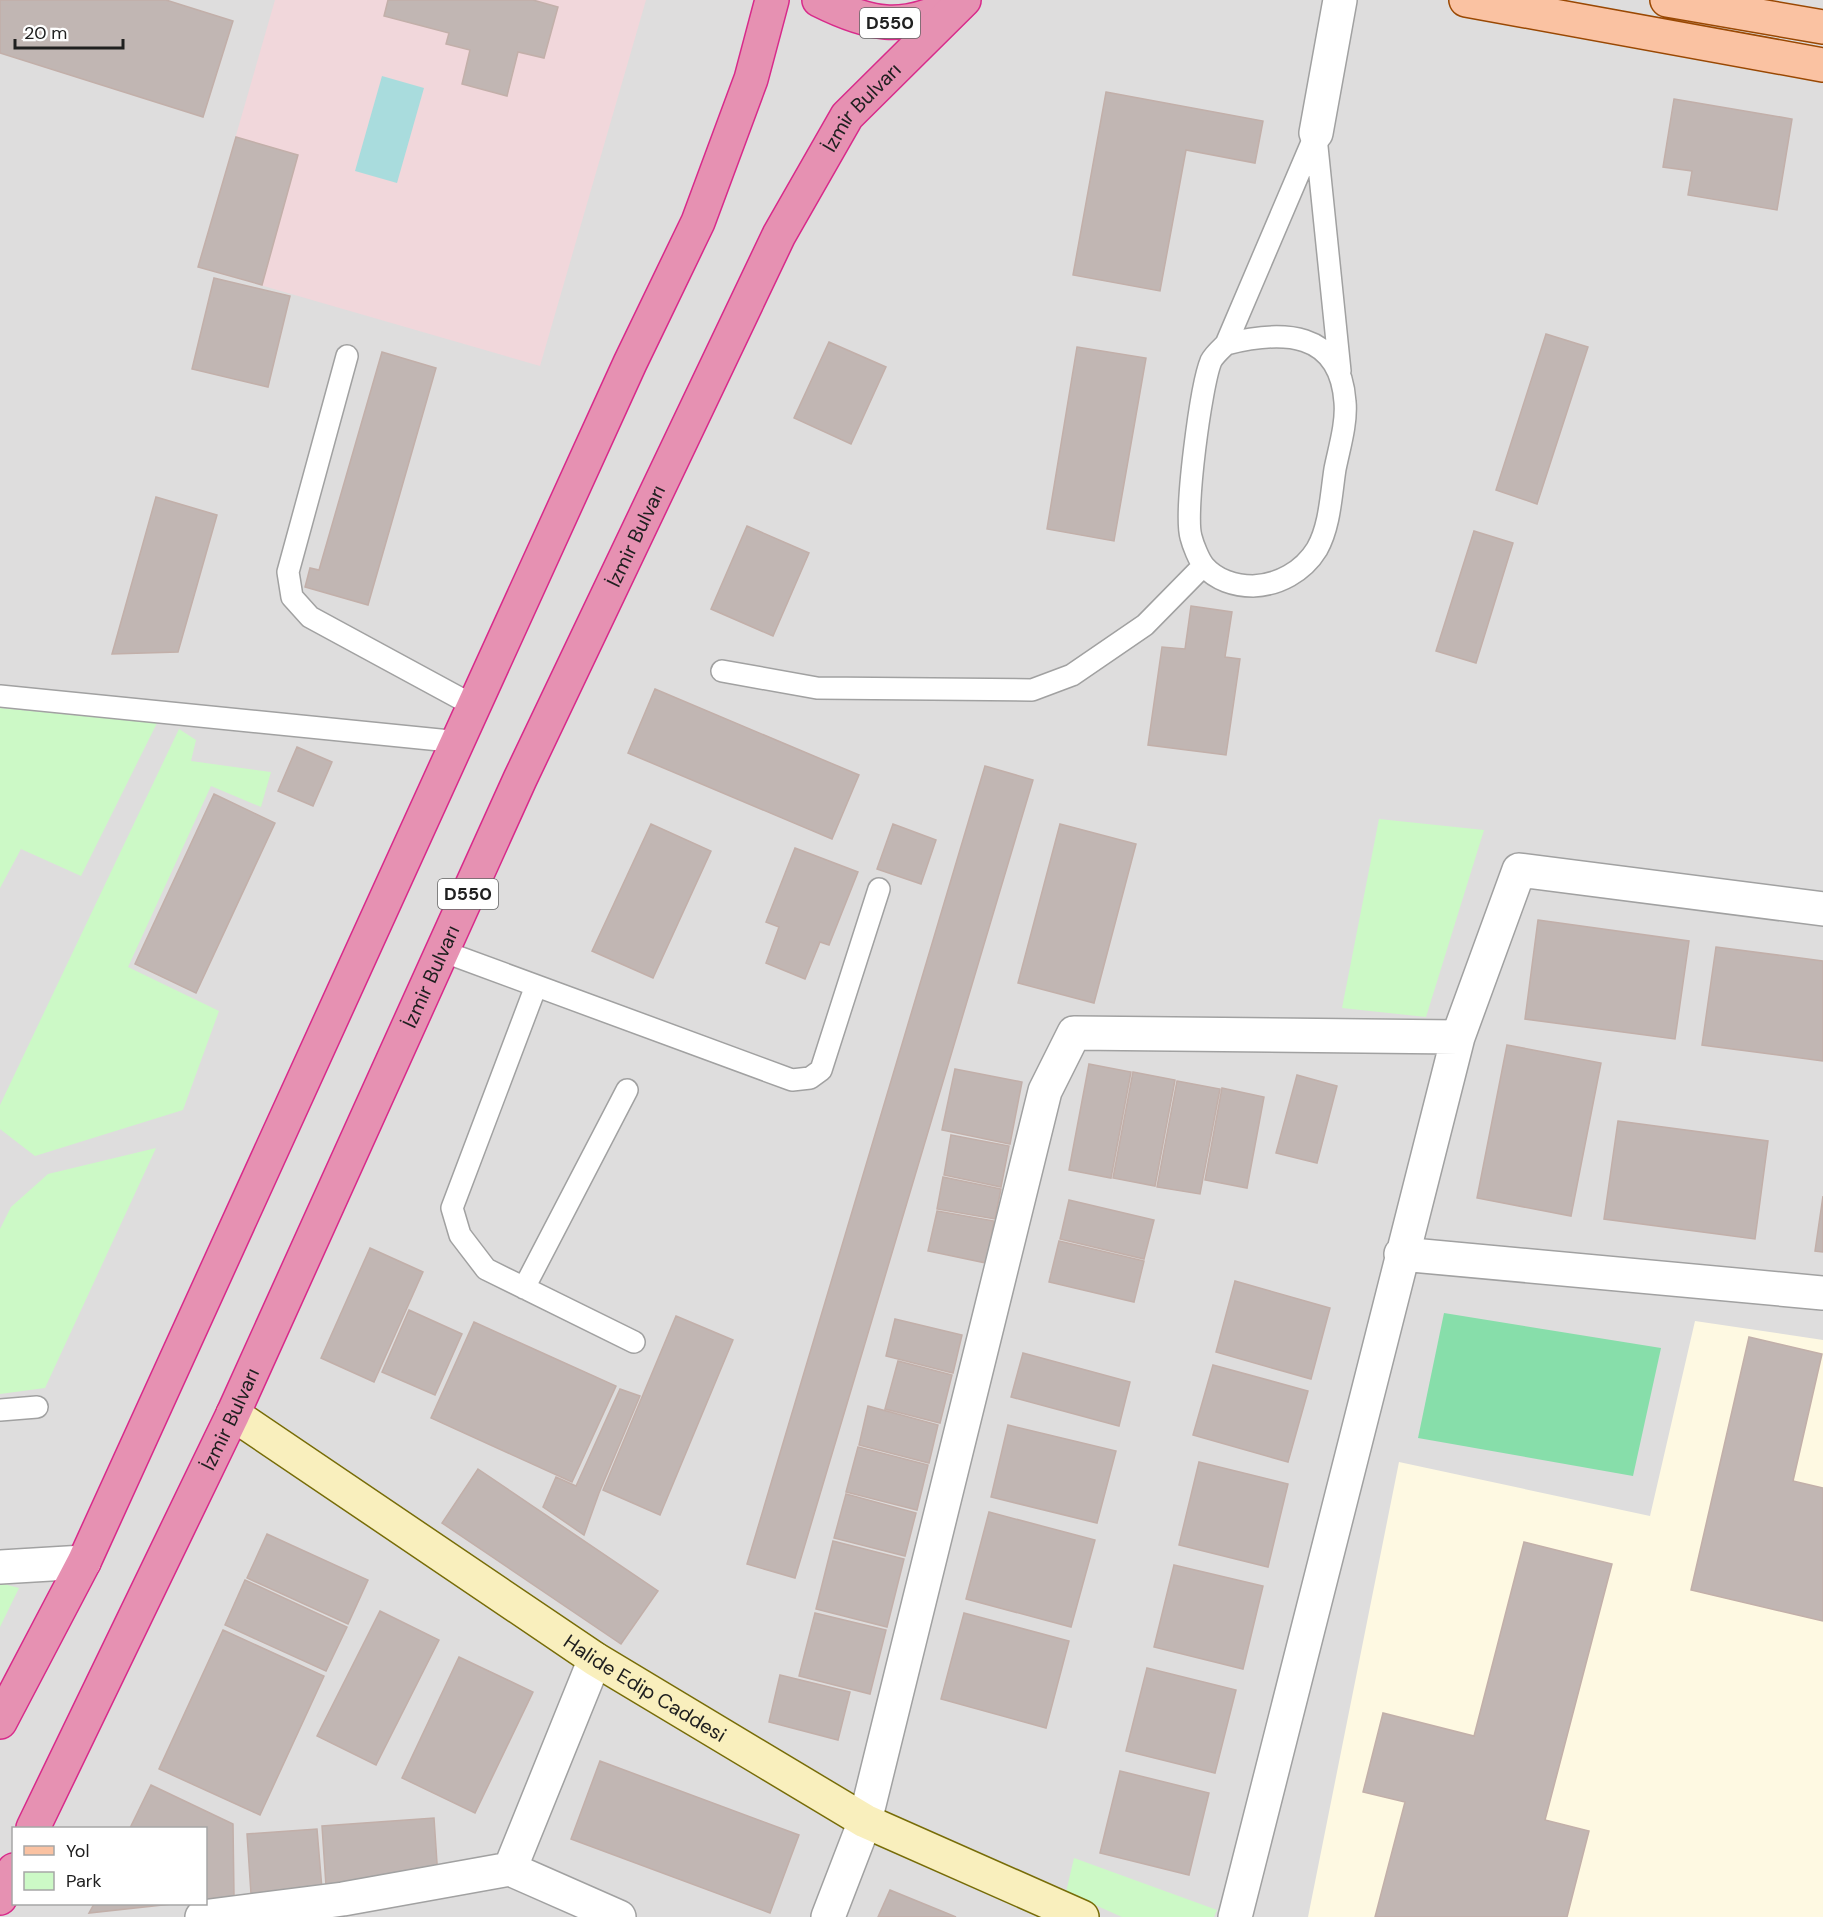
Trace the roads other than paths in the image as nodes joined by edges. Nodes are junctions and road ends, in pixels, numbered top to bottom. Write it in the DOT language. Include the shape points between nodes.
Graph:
graph roads {
  1 [pos="772,0"];
  2 [pos="819,0"];
  3 [pos="963,0"];
  4 [pos="1340,0"];
  5 [pos="1466,0"];
  6 [pos="1666,0"];
  7 [pos="1823,27"];
  8 [pos="1823,65"];
  9 [pos="1316,133"];
  10 [pos="1226,344"];
  11 [pos="348,356"];
  12 [pos="1340,371"];
  13 [pos="1203,566"];
  14 [pos="722,671"];
  15 [pos="0,696"];
  16 [pos="476,706"];
  17 [pos="460,741"];
  18 [pos="879,889"];
  19 [pos="1823,909"];
  20 [pos="442,951"];
  21 [pos="537,986"];
  22 [pos="1458,1037"];
  23 [pos="627,1090"];
  24 [pos="1401,1254"];
  25 [pos="524,1288"];
  26 [pos="1823,1293"];
  27 [pos="634,1342"];
  28 [pos="37,1407"];
  29 [pos="0,1410"];
  30 [pos="233,1414"];
  31 [pos="84,1562"];
  32 [pos="0,1566"];
  33 [pos="595,1659"];
  34 [pos="0,1722"];
  35 [pos="864,1821"];
  36 [pos="33,1827"];
  37 [pos="510,1869"];
  38 [pos="12,1874"];
  39 [pos="0,1898"];
  40 [pos="343,1908"];
  41 [pos="202,1917"];
  42 [pos="619,1917"];
  43 [pos="828,1917"];
  44 [pos="1082,1917"];
  45 [pos="1235,1917"];
  1 -- 16 [label="highway" via="751,79 698,222 630,363"];
  2 -- 3 [label="highway, D550" via="852,17 891,23 931,16"];
  3 -- 20 [label="highway, İzmir Bulvarı / D550" via="847,116 779,236"];
  4 -- 9 [label="street"];
  5 -- 8 [label="main road"];
  6 -- 7 [label="main road"];
  9 -- 10 [label="lane"];
  9 -- 12 [label="lane"];
  10 -- 12 [label="lane" via="1256,336 1306,340 1326,352"];
  10 -- 13 [label="lane" via="1212,360 1203,393 1191,492 1190,536"];
  11 -- 16 [label="lane" via="288,572 292,597 310,617"];
  12 -- 13 [label="lane" via="1346,404 1325,528 1316,550 1293,574 1268,585 1224,582"];
  13 -- 14 [label="lane" via="1145,626 1072,675 1032,690 817,688"];
  15 -- 17 [label="lane"];
  16 -- 17 [label="highway"];
  17 -- 31 [label="highway"];
  18 -- 21 [label="lane" via="821,1070 810,1078 792,1080"];
  19 -- 22 [label="street" via="1519,870"];
  20 -- 21 [label="lane"];
  20 -- 30 [label="highway, İzmir Bulvarı / D550"];
  21 -- 25 [label="lane" via="452,1208 460,1235 486,1269"];
  22 -- 24 [label="street"];
  22 -- 35 [label="street" via="1074,1033 1045,1091"];
  23 -- 25 [label="lane"];
  24 -- 26 [label="street"];
  24 -- 45 [label="street"];
  25 -- 27 [label="lane"];
  28 -- 29 [label="lane"];
  30 -- 33 [label="street, Halide Edip Caddesi"];
  30 -- 36 [label="highway, İzmir Bulvarı / D550"];
  31 -- 32 [label="street"];
  31 -- 34 [label="highway"];
  33 -- 35 [label="street, Halide Edip Caddesi"];
  33 -- 37 [label="street"];
  35 -- 43 [label="street"];
  35 -- 44 [label="street, Halide Edip Caddesi"];
  37 -- 40 [label="street"];
  37 -- 42 [label="street"];
  38 -- 39 [label="highway"];
  40 -- 41 [label="street"];
}
